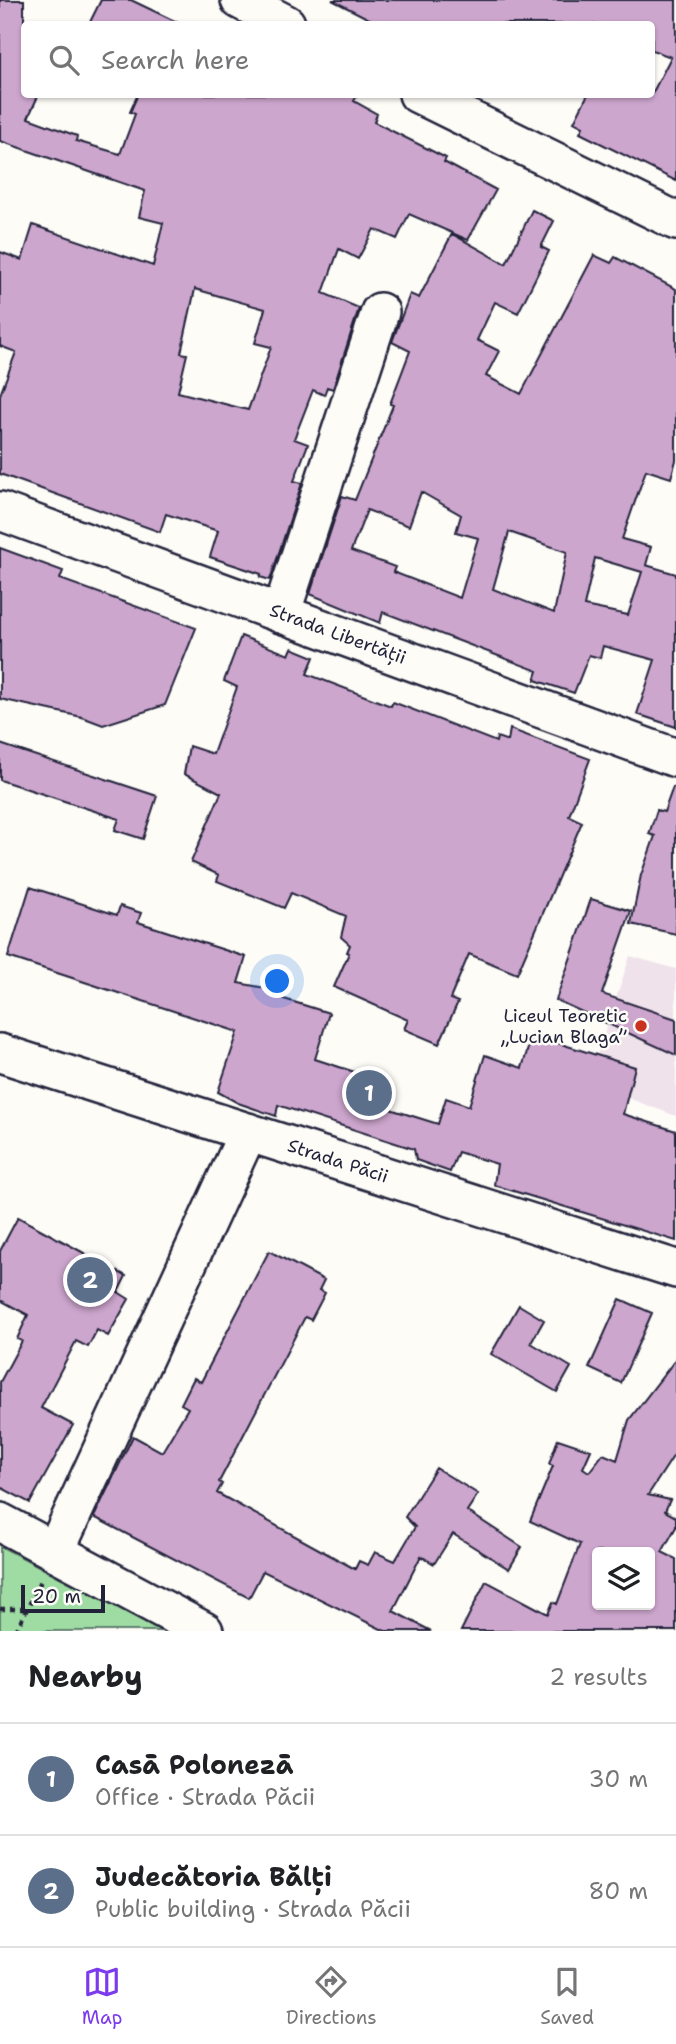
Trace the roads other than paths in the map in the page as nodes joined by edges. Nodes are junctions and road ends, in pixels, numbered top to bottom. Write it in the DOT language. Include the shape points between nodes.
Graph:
graph roads {
  1 [pos="240,0"];
  2 [pos="280,21"];
  3 [pos="426,98"];
  4 [pos="676,221"];
  5 [pos="380,312"];
  6 [pos="0,510"];
  7 [pos="281,614"];
  8 [pos="676,758"];
  9 [pos="0,1052"];
  10 [pos="248,1132"];
  11 [pos="676,1269"];
  12 [pos="0,1522"];
  13 [pos="55,1552"];
  14 [pos="204,1631"];
  1 -- 2 [label="street"];
  3 -- 4 [label="street"];
  5 -- 7 [label="street"];
  6 -- 7 [label="street, Strada Libertății"];
  7 -- 8 [label="street, Strada Libertății"];
  9 -- 10 [label="street, Strada Păcii"];
  10 -- 11 [label="street, Strada Păcii"];
  10 -- 13 [label="street"];
  12 -- 13 [label="street"];
  13 -- 14 [label="street"];
}
